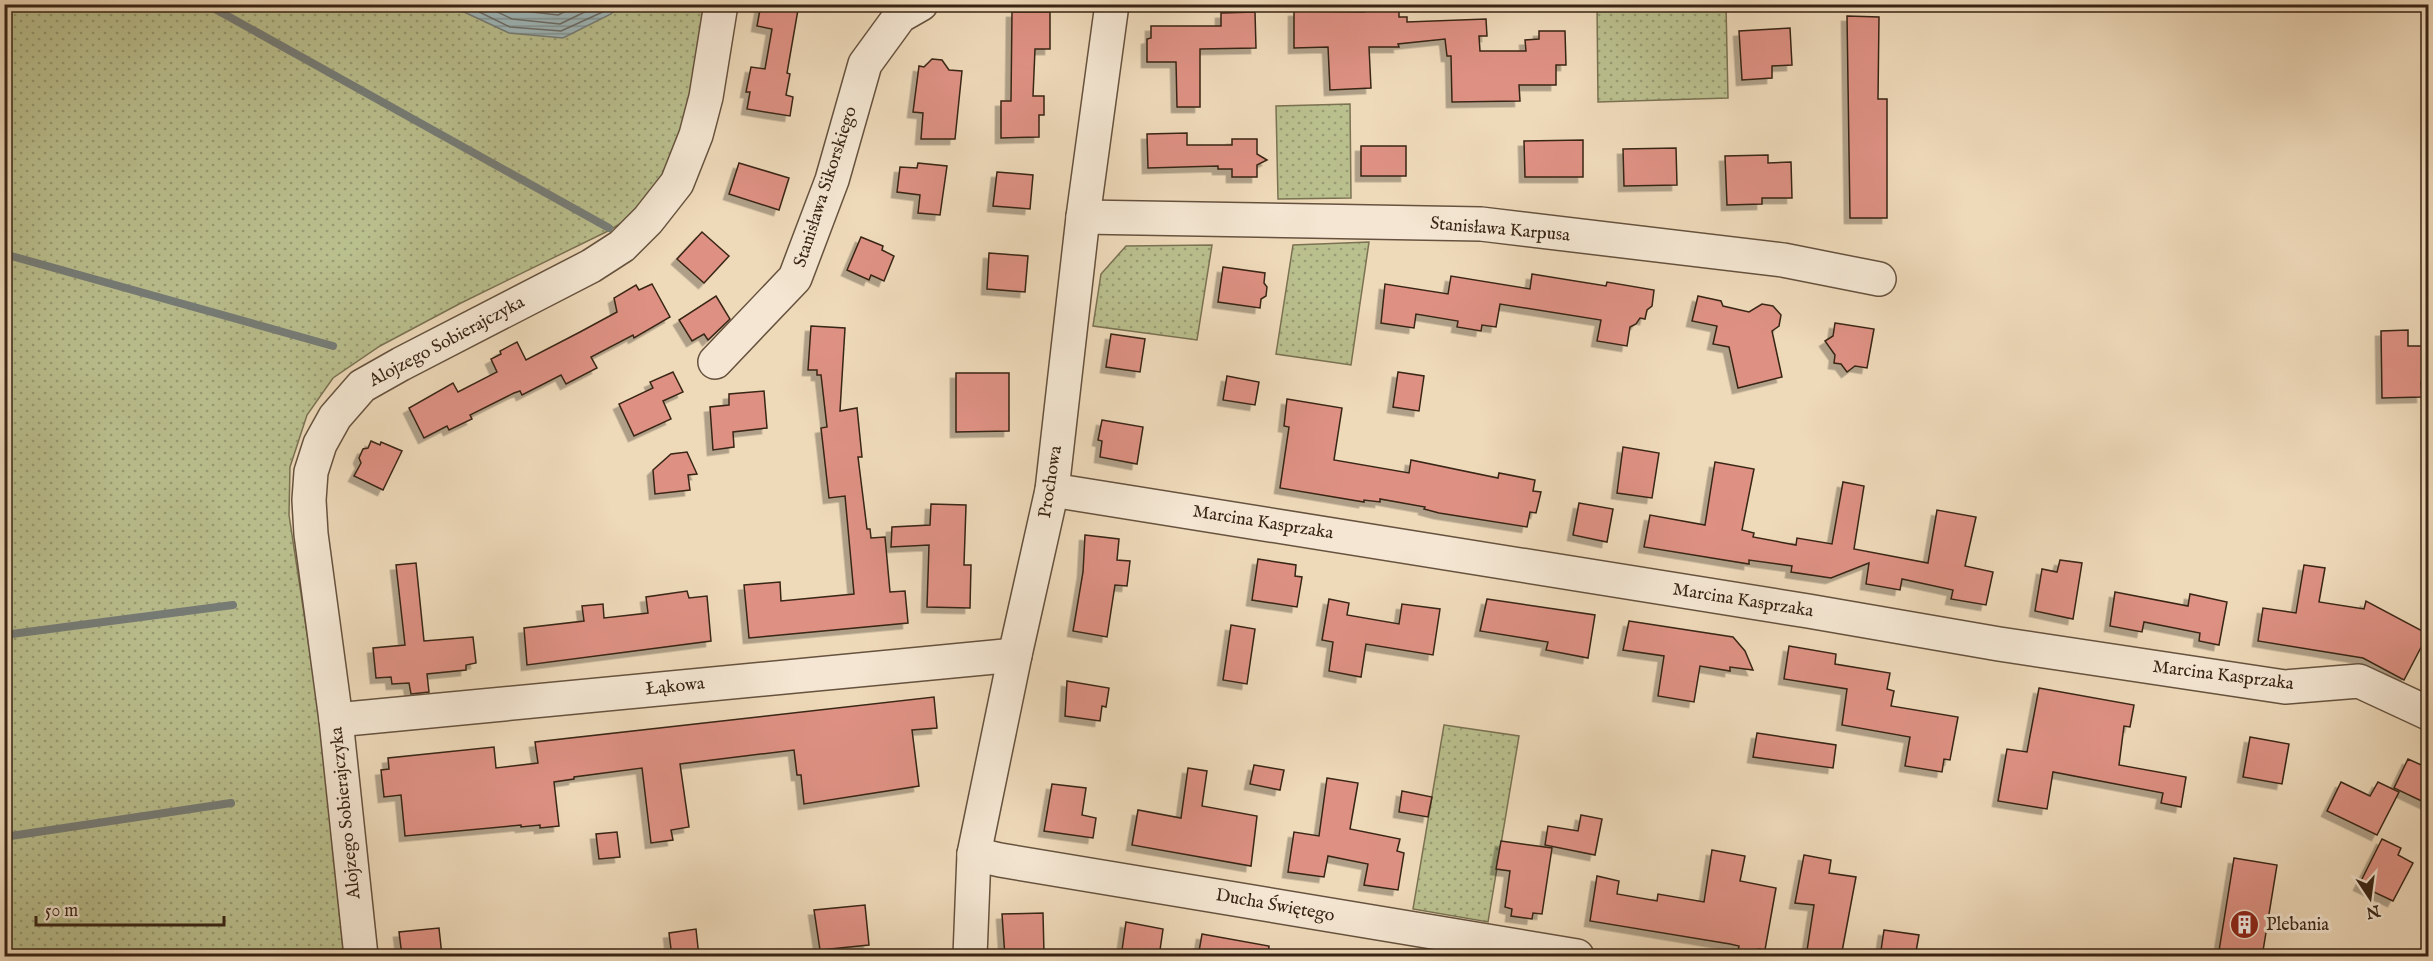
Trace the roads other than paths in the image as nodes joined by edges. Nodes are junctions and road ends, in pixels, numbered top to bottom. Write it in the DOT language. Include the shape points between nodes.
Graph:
graph roads {
  1 [pos="720,4"];
  2 [pos="921,4"];
  3 [pos="1112,4"];
  4 [pos="1083,217"];
  5 [pos="1879,279"];
  6 [pos="715,362"];
  7 [pos="1052,490"];
  8 [pos="1015,655"];
  9 [pos="2428,713"];
  10 [pos="336,720"];
  11 [pos="974,854"];
  12 [pos="362,957"];
  13 [pos="969,957"];
  14 [pos="1577,957"];
  1 -- 10 [label="street, Alojzego Sobierajczyka" via="706,98 696,135 677,183 648,220 622,246 591,266 362,386 335,417 320,444 311,472 309,500"];
  2 -- 6 [label="street, Stanisława Sikorskiego" via="900,16 865,64 832,180 795,278"];
  3 -- 4 [label="street, Prochowa"];
  4 -- 5 [label="street, Stanisława Karpusa" via="1481,224 1783,260"];
  4 -- 7 [label="street, Prochowa"];
  7 -- 8 [label="street, Prochowa"];
  7 -- 9 [label="street, Marcina Kasprzaka" via="2285,687 2359,681"];
  8 -- 10 [label="street, Łąkowa"];
  8 -- 11 [label="street, Prochowa"];
  10 -- 12 [label="street, Alojzego Sobierajczyka"];
  11 -- 13 [label="street, Prochowa"];
  11 -- 14 [label="street, Ducha Świętego"];
}
